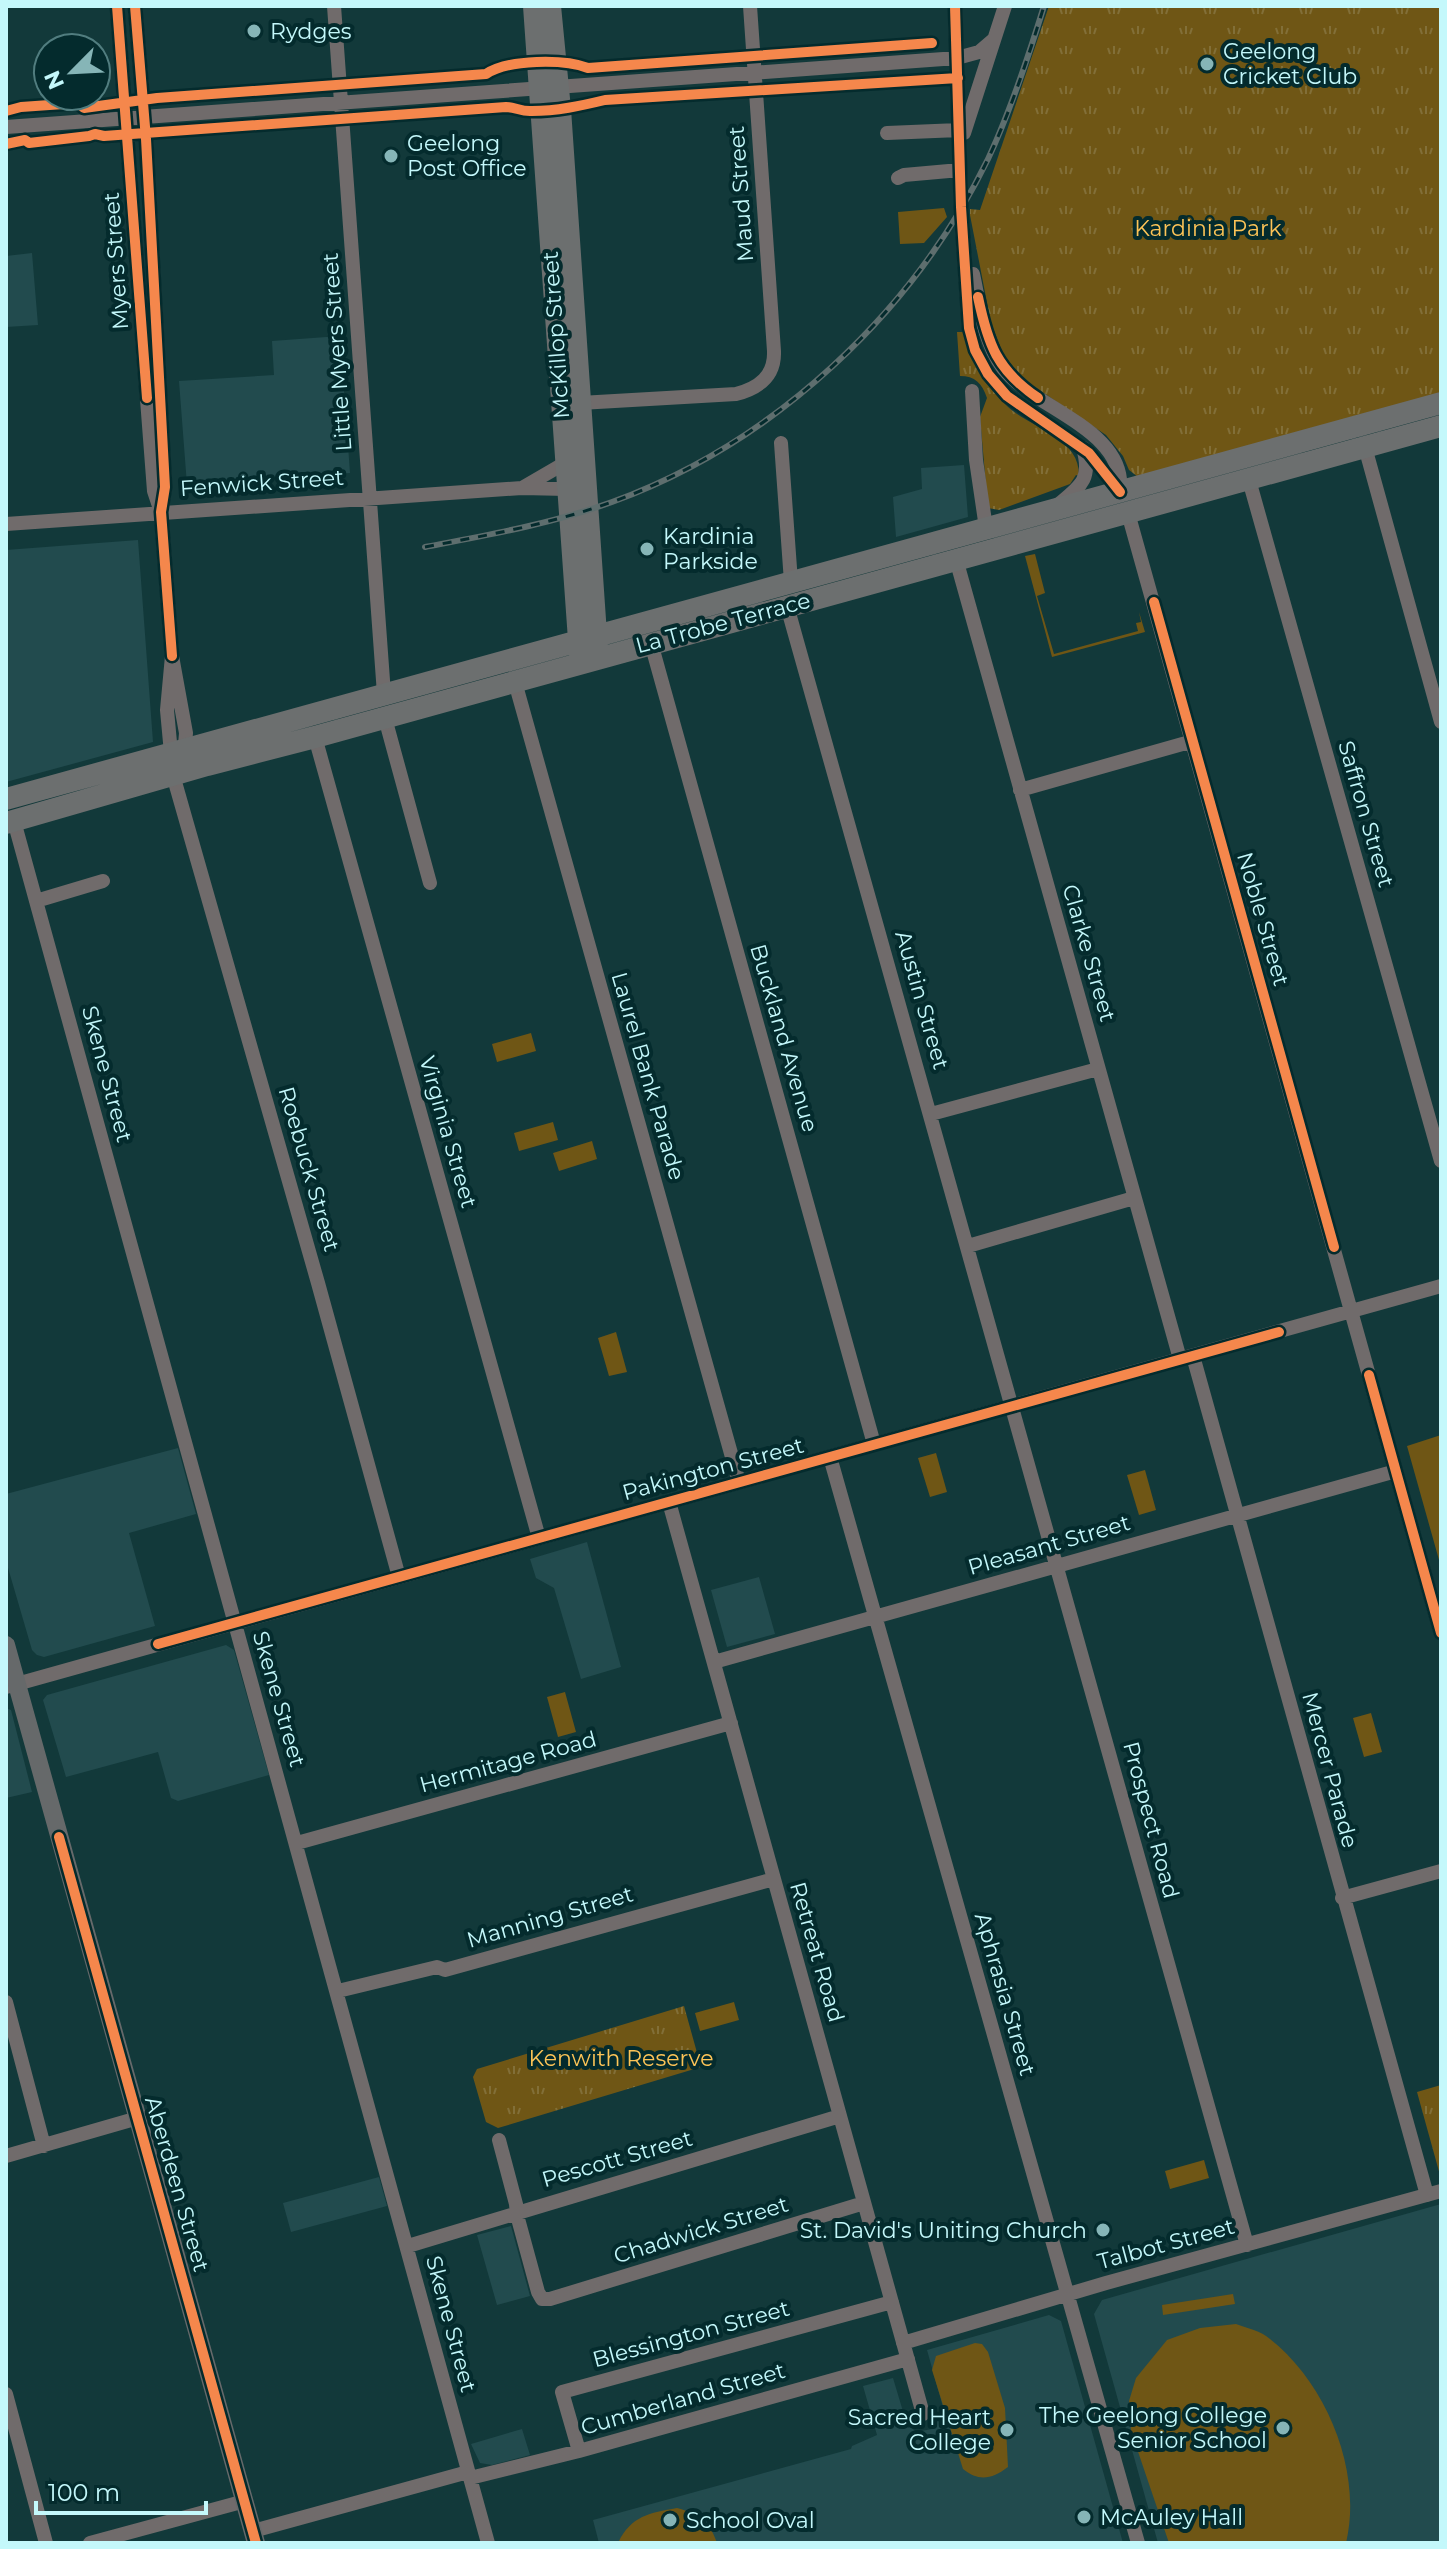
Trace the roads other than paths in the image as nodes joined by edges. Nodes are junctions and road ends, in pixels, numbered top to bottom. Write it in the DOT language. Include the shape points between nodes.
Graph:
graph roads {
  1 [pos="117,6"];
  2 [pos="135,6"];
  3 [pos="334,6"];
  4 [pos="534,6"];
  5 [pos="550,6"];
  6 [pos="750,6"];
  7 [pos="955,6"];
  8 [pos="1005,6"];
  9 [pos="993,40"];
  10 [pos="957,58"];
  11 [pos="754,72"];
  12 [pos="548,86"];
  13 [pos="341,102"];
  14 [pos="143,117"];
  15 [pos="125,118"];
  16 [pos="6,127"];
  17 [pos="887,133"];
  18 [pos="960,137"];
  19 [pos="960,170"];
  20 [pos="899,174"];
  21 [pos="964,235"];
  22 [pos="972,391"];
  23 [pos="580,403"];
  24 [pos="1441,403"];
  25 [pos="1441,426"];
  26 [pos="781,443"];
  27 [pos="1365,447"];
  28 [pos="1082,448"];
  29 [pos="565,463"];
  30 [pos="1249,480"];
  31 [pos="522,488"];
  32 [pos="567,489"];
  33 [pos="371,498"];
  34 [pos="1124,502"];
  35 [pos="1053,509"];
  36 [pos="161,512"];
  37 [pos="6,524"];
  38 [pos="986,528"];
  39 [pos="956,559"];
  40 [pos="791,582"];
  41 [pos="787,606"];
  42 [pos="651,643"];
  43 [pos="589,649"];
  44 [pos="515,682"];
  45 [pos="384,694"];
  46 [pos="385,718"];
  47 [pos="1441,722"];
  48 [pos="315,737"];
  49 [pos="1193,741"];
  50 [pos="176,759"];
  51 [pos="1020,790"];
  52 [pos="8,797"];
  53 [pos="10,822"];
  54 [pos="103,881"];
  55 [pos="430,883"];
  56 [pos="36,901"];
  57 [pos="1098,1069"];
  58 [pos="931,1114"];
  59 [pos="1441,1161"];
  60 [pos="1134,1198"];
  61 [pos="968,1246"];
  62 [pos="1441,1286"];
  63 [pos="1352,1311"];
  64 [pos="1186,1358"];
  65 [pos="1013,1406"];
  66 [pos="874,1444"];
  67 [pos="830,1457"];
  68 [pos="1396,1471"];
  69 [pos="739,1482"];
  70 [pos="669,1502"];
  71 [pos="1237,1514"];
  72 [pos="539,1538"];
  73 [pos="1057,1566"];
  74 [pos="399,1577"];
  75 [pos="876,1616"];
  76 [pos="235,1622"];
  77 [pos="1441,1633"];
  78 [pos="6,1645"];
  79 [pos="714,1662"];
  80 [pos="11,1685"];
  81 [pos="731,1723"];
  82 [pos="297,1843"];
  83 [pos="1441,1871"];
  84 [pos="774,1879"];
  85 [pos="1342,1898"];
  86 [pos="338,1991"];
  87 [pos="6,2002"];
  88 [pos="840,2116"];
  89 [pos="138,2118"];
  90 [pos="499,2140"];
  91 [pos="44,2146"];
  92 [pos="6,2156"];
  93 [pos="1434,2193"];
  94 [pos="864,2203"];
  95 [pos="517,2215"];
  96 [pos="1247,2245"];
  97 [pos="408,2246"];
  98 [pos="1067,2295"];
  99 [pos="892,2302"];
  100 [pos="903,2343"];
  101 [pos="908,2359"];
  102 [pos="6,2394"];
  103 [pos="923,2414"];
  104 [pos="579,2451"];
  105 [pos="469,2475"];
  106 [pos="245,2501"];
  107 [pos="255,2537"];
  108 [pos="46,2543"];
  109 [pos="90,2543"];
  110 [pos="488,2543"];
  111 [pos="1138,2543"];
  1 -- 15 [label="street, Myers Street"];
  2 -- 14 [label="street, Myers Street"];
  3 -- 13 [label="street, Little Myers Street"];
  4 -- 12 [label="highway, McKillop Street"];
  5 -- 12 [label="highway, McKillop Street"];
  6 -- 11 [label="street, Maud Street"];
  7 -- 10 [label="street"];
  8 -- 9 [label="street"];
  9 -- 10 [label="street" via="979,52"];
  9 -- 18 [label="street"];
  10 -- 11 [label="street"];
  10 -- 18 [label="street"];
  11 -- 12 [label="street"];
  11 -- 23 [label="street, Maud Street" via="774,351 768,377 736,394"];
  12 -- 13 [label="street"];
  12 -- 23 [label="highway, McKillop Street"];
  12 -- 29 [label="highway, McKillop Street"];
  13 -- 14 [label="street"];
  13 -- 33 [label="street, Little Myers Street"];
  14 -- 15 [label="street"];
  14 -- 36 [label="street, Myers Street" via="165,490"];
  15 -- 16 [label="street"];
  15 -- 36 [label="street, Myers Street" via="154,491"];
  17 -- 18 [label="street"];
  18 -- 19 [label="street"];
  19 -- 20 [label="street"];
  19 -- 21 [label="street"];
  21 -- 28 [label="street" via="969,328 979,359 1013,402"];
  21 -- 34 [label="street, Noble Street" via="984,327 998,361 1019,385 1080,424 1105,448 1121,473"];
  22 -- 38 [label="street"];
  23 -- 32 [label="highway" via="572,413 577,476"];
  23 -- 43 [label="highway, McKillop Street"];
  24 -- 34 [label="highway, La Trobe Terrace"];
  25 -- 27 [label="highway, La Trobe Terrace"];
  26 -- 40 [label="street"];
  27 -- 30 [label="highway, La Trobe Terrace"];
  27 -- 47 [label="street"];
  28 -- 34 [label="street"];
  28 -- 35 [label="street" via="1083,482"];
  29 -- 31 [label="street, Fenwick Street"];
  29 -- 32 [label="highway, McKillop Street"];
  30 -- 34 [label="highway, La Trobe Terrace"];
  30 -- 59 [label="street, Saffron Street"];
  31 -- 32 [label="street, Fenwick Street"];
  31 -- 33 [label="street, Fenwick Street"];
  32 -- 43 [label="highway, McKillop Street"];
  33 -- 36 [label="street, Fenwick Street"];
  33 -- 45 [label="street, Little Myers Street"];
  34 -- 35 [label="highway, La Trobe Terrace"];
  34 -- 39 [label="highway, La Trobe Terrace"];
  34 -- 49 [label="street, Noble Street"];
  35 -- 38 [label="highway, La Trobe Terrace"];
  36 -- 37 [label="street, Fenwick Street"];
  36 -- 50 [label="street, Myers Street" via="172,656 167,700"];
  38 -- 40 [label="highway, La Trobe Terrace"];
  39 -- 41 [label="highway, La Trobe Terrace"];
  39 -- 51 [label="street, Clarke Street"];
  40 -- 43 [label="highway, La Trobe Terrace"];
  41 -- 42 [label="highway, La Trobe Terrace"];
  41 -- 58 [label="street, Austin Street"];
  42 -- 43 [label="highway, La Trobe Terrace"];
  42 -- 66 [label="street, Buckland Avenue"];
  43 -- 44 [label="highway, La Trobe Terrace"];
  43 -- 45 [label="highway, La Trobe Terrace"];
  44 -- 46 [label="highway, La Trobe Terrace"];
  44 -- 69 [label="street, Laurel Bank Parade"];
  45 -- 50 [label="highway, La Trobe Terrace"];
  46 -- 48 [label="highway, La Trobe Terrace"];
  46 -- 55 [label="street"];
  48 -- 50 [label="highway, La Trobe Terrace"];
  48 -- 72 [label="street, Virginia Street"];
  49 -- 51 [label="street"];
  49 -- 63 [label="street, Noble Street"];
  50 -- 52 [label="highway, La Trobe Terrace"];
  50 -- 53 [label="highway, La Trobe Terrace"];
  50 -- 74 [label="street, Roebuck Street" via="181,804"];
  51 -- 57 [label="street, Clarke Street"];
  53 -- 56 [label="street, Skene Street"];
  54 -- 56 [label="street"];
  56 -- 76 [label="street, Skene Street"];
  57 -- 58 [label="street"];
  57 -- 60 [label="street, Clarke Street"];
  58 -- 61 [label="street, Austin Street"];
  60 -- 61 [label="street"];
  60 -- 64 [label="street, Clarke Street"];
  61 -- 65 [label="street, Austin Street"];
  62 -- 63 [label="street, Pakington Street"];
  63 -- 64 [label="street, Pakington Street"];
  63 -- 68 [label="street, Noble Street"];
  64 -- 65 [label="street, Pakington Street"];
  64 -- 71 [label="street, Mercer Parade"];
  65 -- 66 [label="street, Pakington Street"];
  65 -- 73 [label="street, Prospect Road"];
  66 -- 67 [label="street, Pakington Street"];
  67 -- 69 [label="street, Pakington Street"];
  67 -- 75 [label="street, Aphrasia Street"];
  68 -- 71 [label="street, Pleasant Street"];
  68 -- 77 [label="street, Noble Street"];
  69 -- 70 [label="street, Pakington Street"];
  70 -- 72 [label="street, Pakington Street"];
  70 -- 79 [label="street, Retreat Road"];
  71 -- 73 [label="street, Pleasant Street"];
  71 -- 85 [label="street, Mercer Parade"];
  72 -- 74 [label="street, Pakington Street"];
  73 -- 75 [label="street, Pleasant Street"];
  73 -- 96 [label="street, Prospect Road"];
  74 -- 76 [label="street, Pakington Street"];
  75 -- 79 [label="street, Pleasant Street"];
  75 -- 98 [label="street, Aphrasia Street"];
  76 -- 80 [label="street, Pakington Street"];
  76 -- 82 [label="street, Skene Street"];
  78 -- 80 [label="main road, Aberdeen Street"];
  79 -- 81 [label="street, Retreat Road"];
  80 -- 89 [label="main road, Aberdeen Street"];
  81 -- 82 [label="street, Hermitage Road"];
  81 -- 84 [label="street, Retreat Road"];
  82 -- 86 [label="street, Skene Street"];
  83 -- 85 [label="street"];
  84 -- 86 [label="street, Manning Street" via="445,1970 437,1967"];
  84 -- 88 [label="street, Retreat Road"];
  85 -- 93 [label="street, Mercer Parade"];
  86 -- 97 [label="street, Skene Street"];
  87 -- 91 [label="street"];
  88 -- 94 [label="street, Retreat Road"];
  88 -- 95 [label="street, Pescott Street"];
  89 -- 91 [label="street"];
  89 -- 106 [label="main road, Aberdeen Street"];
  90 -- 95 [label="street"];
  91 -- 92 [label="street"];
  93 -- 96 [label="street, Talbot Street"];
  94 -- 95 [label="street, Chadwick Street" via="550,2299 542,2299 538,2292"];
  94 -- 99 [label="street, Retreat Road"];
  95 -- 97 [label="street, Pescott Street"];
  96 -- 98 [label="street, Talbot Street"];
  97 -- 105 [label="street, Skene Street"];
  98 -- 100 [label="street, Talbot Street"];
  98 -- 111 [label="street, Aphrasia Street"];
  99 -- 100 [label="street, Retreat Road"];
  99 -- 104 [label="street, Blessington Street" via="562,2392"];
  100 -- 101 [label="street, Retreat Road"];
  101 -- 103 [label="street, Retreat Road"];
  101 -- 104 [label="street, Cumberland Street"];
  102 -- 108 [label="street"];
  104 -- 105 [label="street, Cumberland Street"];
  105 -- 107 [label="street, Cumberland Street"];
  105 -- 110 [label="street, Skene Street"];
  106 -- 107 [label="main road, Aberdeen Street"];
  106 -- 109 [label="street"];
}
